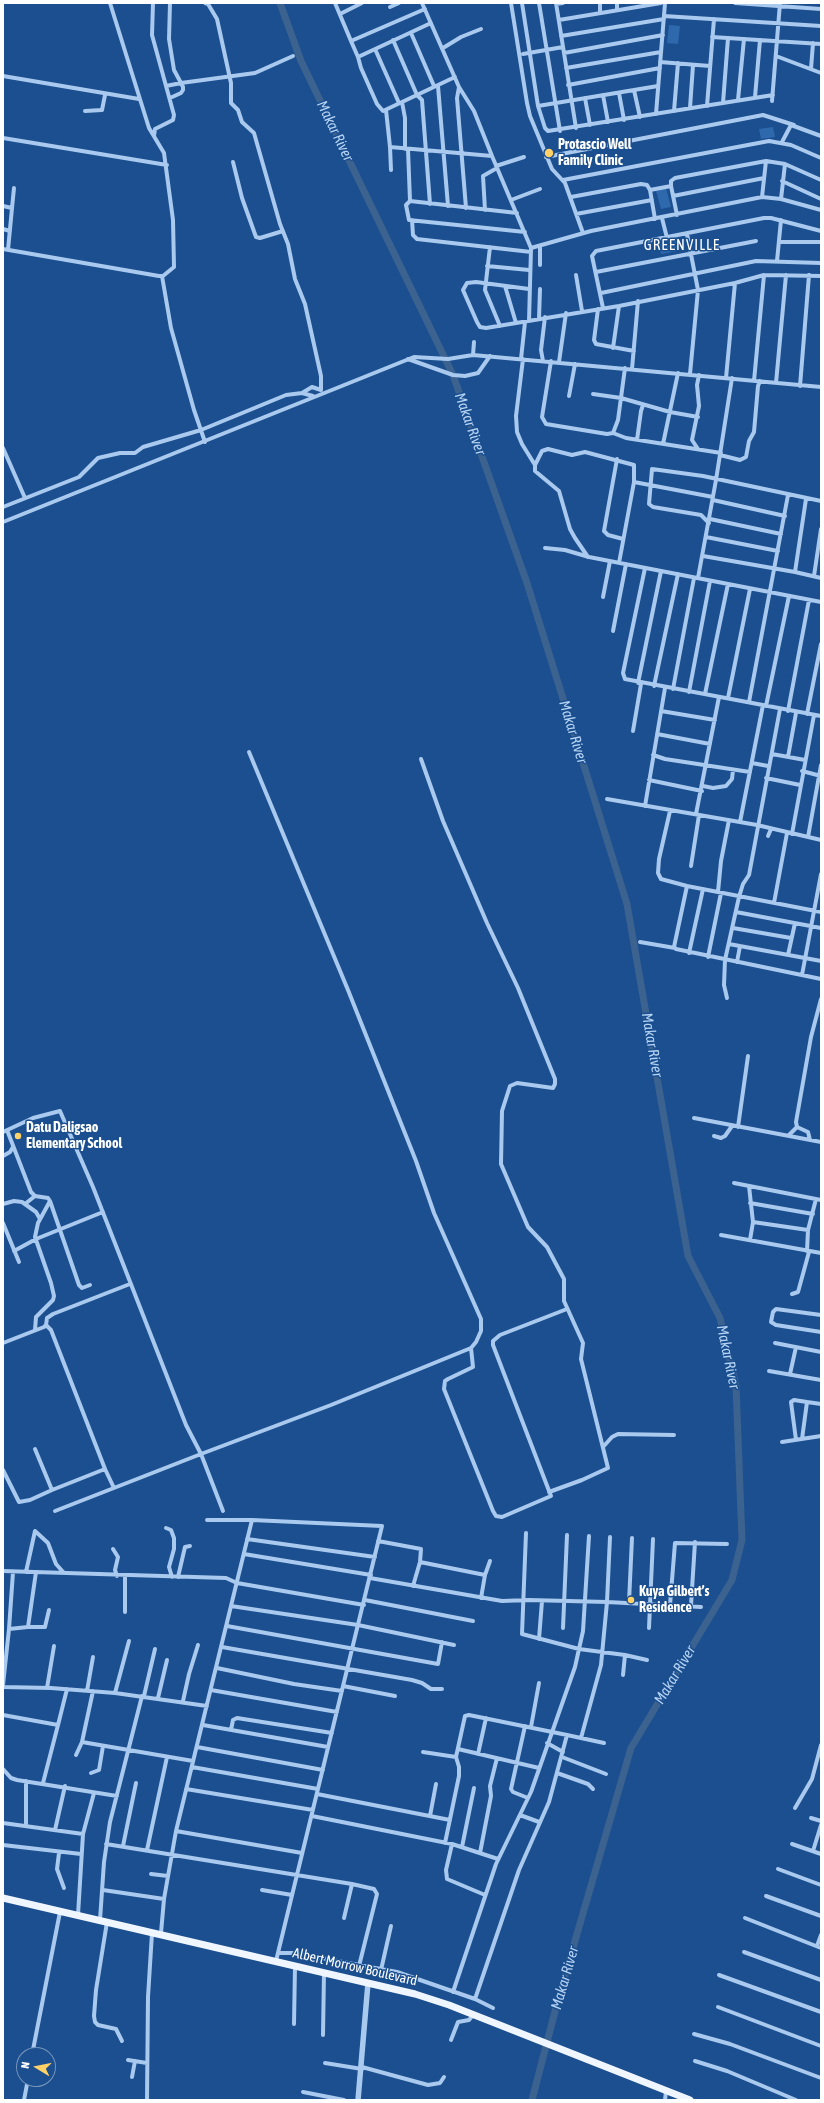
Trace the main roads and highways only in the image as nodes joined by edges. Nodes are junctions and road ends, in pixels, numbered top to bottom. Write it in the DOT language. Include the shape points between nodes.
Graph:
graph roads {
  1 [pos="3,1898"];
  2 [pos="690,2100"];
  1 -- 2 [label="main road, Albert Morrow Boulevard" via="430,1998"];
}
